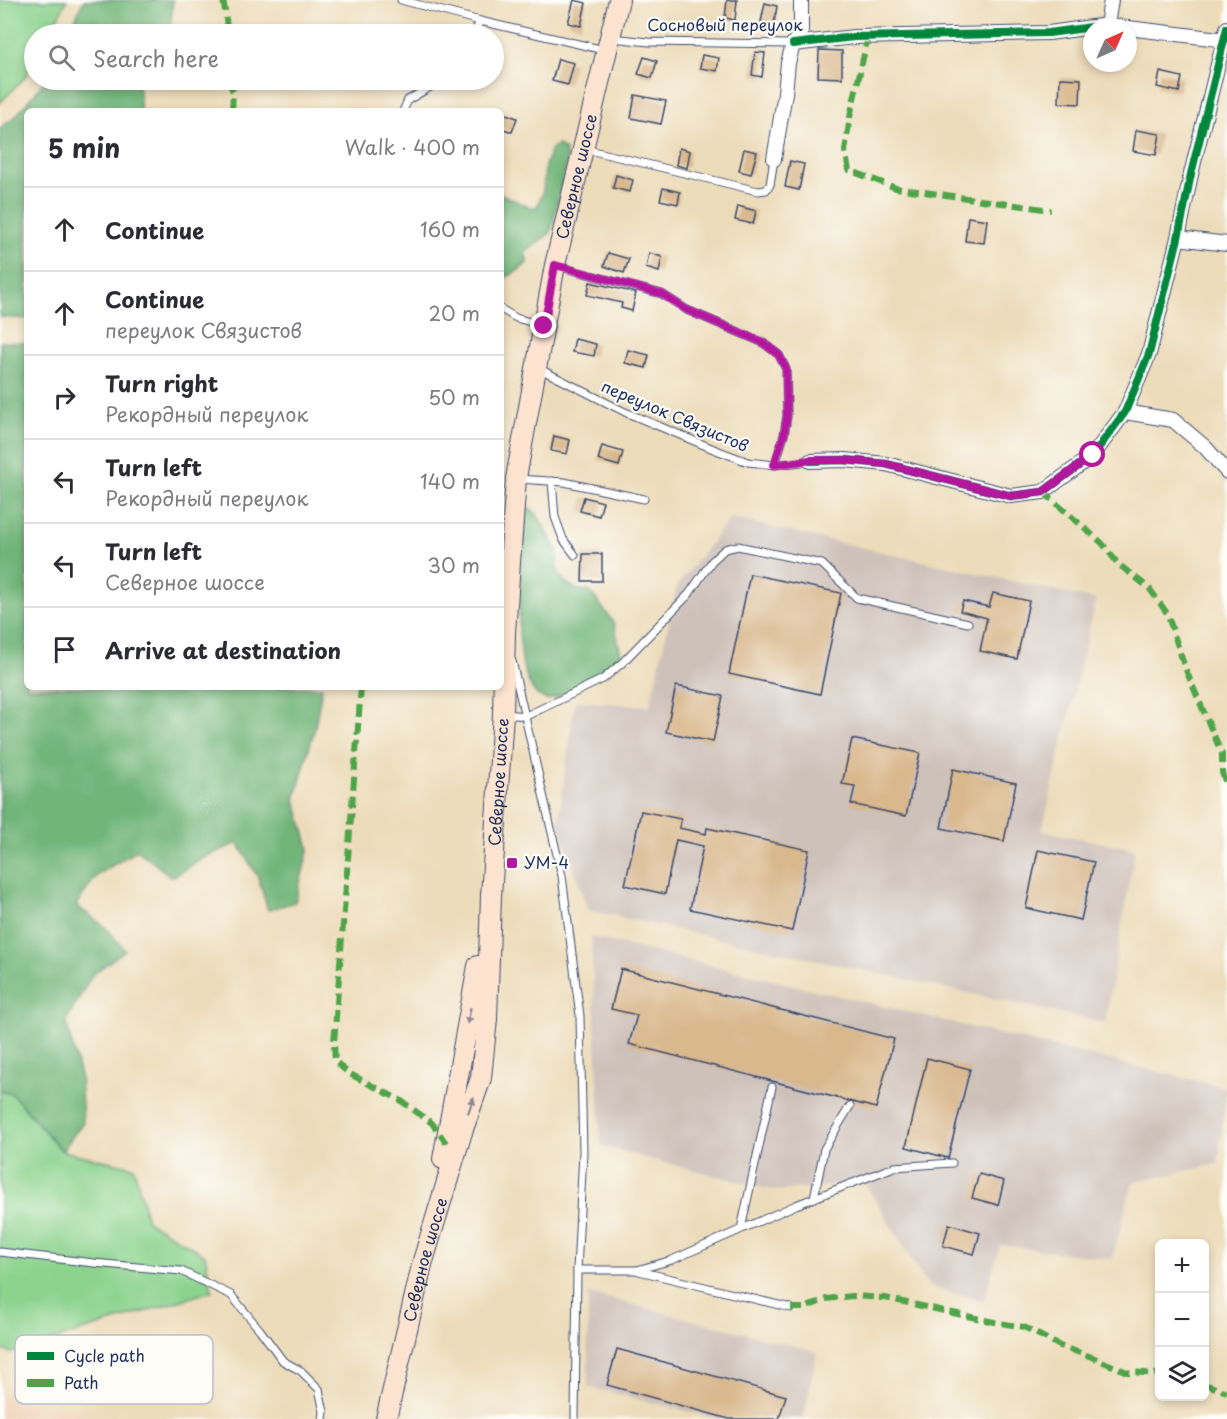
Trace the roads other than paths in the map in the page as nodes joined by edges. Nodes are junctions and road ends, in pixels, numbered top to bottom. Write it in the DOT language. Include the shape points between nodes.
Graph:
graph roads {
  1 [pos="401,0"];
  2 [pos="619,0"];
  3 [pos="801,0"];
  4 [pos="1111,0"];
  5 [pos="1101,18"];
  6 [pos="480,21"];
  7 [pos="479,24"];
  8 [pos="497,24"];
  9 [pos="504,25"];
  10 [pos="1083,28"];
  11 [pos="1137,29"];
  12 [pos="1226,35"];
  13 [pos="608,44"];
  14 [pos="793,44"];
  15 [pos="425,90"];
  16 [pos="404,108"];
  17 [pos="583,148"];
  18 [pos="774,159"];
  19 [pos="1178,238"];
  20 [pos="1227,244"];
  21 [pos="555,265"];
  22 [pos="504,311"];
  23 [pos="544,326"];
  24 [pos="536,367"];
  25 [pos="1125,412"];
  26 [pos="810,460"];
  27 [pos="774,465"];
  28 [pos="1227,472"];
  29 [pos="516,478"];
  30 [pos="552,481"];
  31 [pos="644,499"];
  32 [pos="575,555"];
  33 [pos="968,623"];
  34 [pos="505,633"];
  35 [pos="504,674"];
  36 [pos="504,690"];
  37 [pos="503,714"];
  38 [pos="526,716"];
  39 [pos="772,1087"];
  40 [pos="850,1106"];
  41 [pos="952,1163"];
  42 [pos="814,1198"];
  43 [pos="741,1229"];
  44 [pos="0,1252"];
  45 [pos="577,1270"];
  46 [pos="637,1270"];
  47 [pos="791,1308"];
  48 [pos="323,1419"];
  49 [pos="386,1419"];
  50 [pos="575,1419"];
  1 -- 6 [label="lane, Сосновый переулок"];
  2 -- 13 [label="main road, Северное шоссе"];
  3 -- 14 [label="street" via="801,32"];
  4 -- 5 [label="street"];
  6 -- 7 [label="lane"];
  6 -- 8 [label="lane, Сосновый переулок"];
  9 -- 13 [label="lane, Сосновый переулок"];
  10 -- 14 [label="street, Сосновый переулок" via="1049,33 854,37"];
  11 -- 12 [label="street"];
  12 -- 19 [label="street"];
  13 -- 14 [label="lane, Сосновый переулок" via="625,40"];
  13 -- 17 [label="main road, Северное шоссе"];
  14 -- 18 [label="street"];
  15 -- 16 [label="lane" via="408,100"];
  17 -- 18 [label="lane" via="758,191 770,185"];
  17 -- 21 [label="main road, Северное шоссе"];
  19 -- 20 [label="street"];
  19 -- 25 [label="street" via="1149,354"];
  21 -- 23 [label="main road, Северное шоссе"];
  21 -- 27 [label="lane" via="662,294 687,310 762,342 779,355 786,369 787,416"];
  22 -- 23 [label="lane"];
  23 -- 24 [label="main road, Северное шоссе"];
  24 -- 27 [label="lane, переулок Связистов" via="625,412 716,450 748,462"];
  24 -- 29 [label="main road, Северное шоссе"];
  25 -- 26 [label="street" via="1093,455 1043,492 1011,496 886,464"];
  25 -- 28 [label="street" via="1173,420"];
  26 -- 27 [label="lane, переулок Связистов"];
  29 -- 30 [label="lane"];
  29 -- 34 [label="main road, Северное шоссе"];
  30 -- 31 [label="lane"];
  30 -- 32 [label="lane" via="555,518"];
  33 -- 38 [label="lane" via="856,598 822,564 738,546 725,549 712,561 689,594 603,679"];
  34 -- 35 [label="main road, Северное шоссе"];
  34 -- 38 [label="lane"];
  36 -- 37 [label="main road, Северное шоссе"];
  37 -- 38 [label="lane"];
  37 -- 49 [label="main road, Северное шоссе" via="481,1078 423,1261"];
  38 -- 45 [label="lane" via="562,876 580,1016 583,1152"];
  39 -- 43 [label="lane"];
  40 -- 42 [label="lane" via="824,1149"];
  41 -- 42 [label="lane" via="894,1167"];
  42 -- 43 [label="lane"];
  43 -- 46 [label="lane" via="672,1260"];
  44 -- 48 [label="lane" via="180,1270 231,1295 283,1361 301,1371 319,1389"];
  45 -- 46 [label="lane"];
  45 -- 50 [label="lane"];
  46 -- 47 [label="lane"];
}
